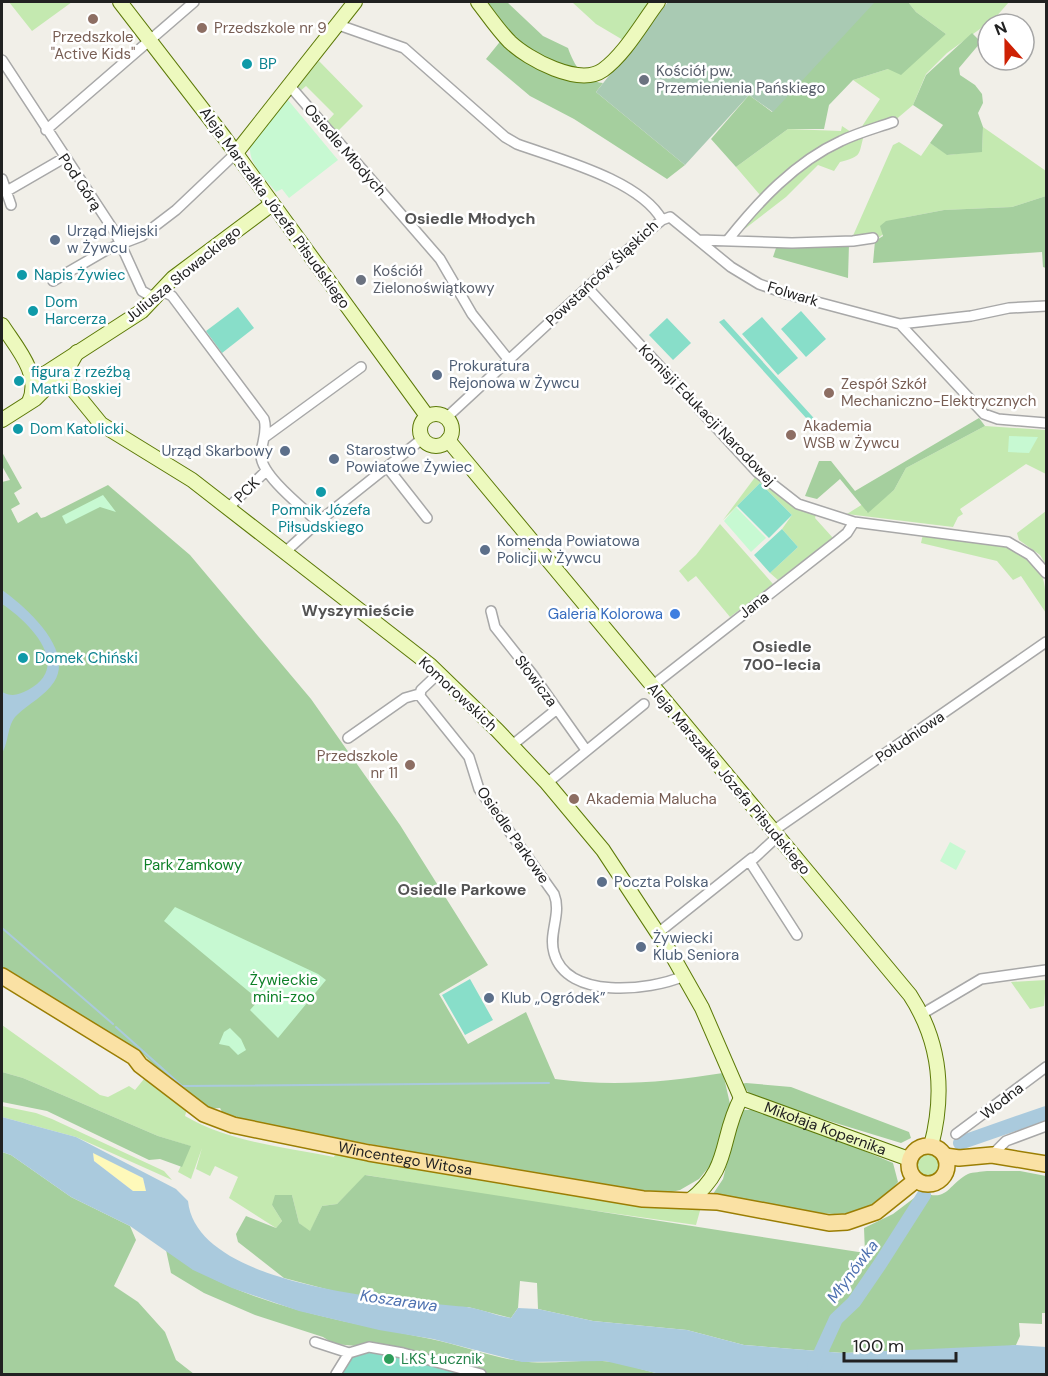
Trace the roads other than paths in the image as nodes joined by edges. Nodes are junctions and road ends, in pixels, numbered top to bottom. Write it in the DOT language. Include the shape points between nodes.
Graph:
graph roads {
  1 [pos="120,2"];
  2 [pos="194,2"];
  3 [pos="355,2"];
  4 [pos="478,2"];
  5 [pos="658,2"];
  6 [pos="336,24"];
  7 [pos="150,40"];
  8 [pos="2,60"];
  9 [pos="289,85"];
  10 [pos="893,122"];
  11 [pos="46,130"];
  12 [pos="236,153"];
  13 [pos="64,158"];
  14 [pos="2,179"];
  15 [pos="7,191"];
  16 [pos="272,204"];
  17 [pos="11,205"];
  18 [pos="662,220"];
  19 [pos="873,238"];
  20 [pos="699,240"];
  21 [pos="727,241"];
  22 [pos="120,245"];
  23 [pos="53,281"];
  24 [pos="587,287"];
  25 [pos="161,293"];
  26 [pos="1047,306"];
  27 [pos="900,324"];
  28 [pos="2,325"];
  29 [pos="77,352"];
  30 [pos="508,359"];
  31 [pos="361,367"];
  32 [pos="30,371"];
  33 [pos="70,386"];
  34 [pos="29,402"];
  35 [pos="427,416"];
  36 [pos="446,418"];
  37 [pos="2,420"];
  38 [pos="1047,423"];
  39 [pos="265,437"];
  40 [pos="422,439"];
  41 [pos="448,440"];
  42 [pos="387,467"];
  43 [pos="266,471"];
  44 [pos="228,508"];
  45 [pos="427,518"];
  46 [pos="318,522"];
  47 [pos="854,522"];
  48 [pos="284,554"];
  49 [pos="1047,573"];
  50 [pos="491,611"];
  51 [pos="1047,642"];
  52 [pos="439,673"];
  53 [pos="652,686"];
  54 [pos="419,694"];
  55 [pos="644,704"];
  56 [pos="557,709"];
  57 [pos="348,738"];
  58 [pos="511,746"];
  59 [pos="586,750"];
  60 [pos="547,783"];
  61 [pos="776,834"];
  62 [pos="752,858"];
  63 [pos="658,933"];
  64 [pos="797,935"];
  65 [pos="1047,970"];
  66 [pos="2,976"];
  67 [pos="684,976"];
  68 [pos="2,987"];
  69 [pos="922,1014"];
  70 [pos="140,1065"];
  71 [pos="1047,1067"];
  72 [pos="741,1098"];
  73 [pos="1047,1126"];
  74 [pos="956,1134"];
  75 [pos="931,1146"];
  76 [pos="992,1155"];
  77 [pos="909,1159"];
  78 [pos="1030,1161"];
  79 [pos="945,1163"];
  80 [pos="1047,1164"];
  81 [pos="916,1180"];
  82 [pos="689,1201"];
  83 [pos="315,1342"];
  84 [pos="349,1353"];
  85 [pos="336,1374"];
  86 [pos="481,1374"];
  1 -- 7 [label="street, Aleja Marszałka Józefa Piłsudskiego"];
  2 -- 7 [label="street"];
  3 -- 6 [label="street"];
  4 -- 5 [label="street" via="523,52 565,72 585,75 595,74 611,63"];
  6 -- 9 [label="street"];
  6 -- 18 [label="street, Powstańców Śląskich" via="405,48 505,137 604,175 652,208"];
  7 -- 11 [label="street"];
  7 -- 12 [label="street, Aleja Marszałka Józefa Piłsudskiego"];
  8 -- 11 [label="street, Pod Górą"];
  9 -- 12 [label="street"];
  9 -- 30 [label="street, Osiedle Młodych" via="440,259 472,314"];
  10 -- 21 [label="street" via="816,154 759,201"];
  11 -- 13 [label="street, Pod Górą"];
  12 -- 16 [label="street, Aleja Marszałka Józefa Piłsudskiego"];
  12 -- 22 [label="street" via="163,221"];
  13 -- 15 [label="street"];
  13 -- 22 [label="street, Pod Górą"];
  14 -- 15 [label="street"];
  15 -- 17 [label="street"];
  16 -- 25 [label="street, Juliusza Słowackiego" via="173,278"];
  16 -- 35 [label="street, Aleja Marszałka Józefa Piłsudskiego"];
  18 -- 20 [label="street, Folwark" via="675,219"];
  18 -- 24 [label="street, Powstańców Śląskich"];
  19 -- 21 [label="street" via="839,242"];
  20 -- 21 [label="street"];
  20 -- 27 [label="street, Folwark" via="759,284"];
  22 -- 23 [label="street"];
  22 -- 25 [label="street, Pod Górą" via="142,291 149,295"];
  24 -- 30 [label="street, Powstańców Śląskich"];
  24 -- 47 [label="street, Komisji Edukacji Narodowej" via="757,472 798,504"];
  25 -- 29 [label="street, Juliusza Słowackiego" via="142,311"];
  25 -- 39 [label="street" via="172,296 258,411 266,425"];
  26 -- 27 [label="street, Folwark"];
  27 -- 38 [label="street" via="984,414"];
  28 -- 32 [label="street"];
  29 -- 32 [label="street, Juliusza Słowackiego" via="46,373"];
  29 -- 33 [label="street" via="67,370"];
  30 -- 36 [label="street, Powstańców Śląskich"];
  31 -- 39 [label="street"];
  32 -- 34 [label="street" via="34,389"];
  33 -- 34 [label="street" via="51,383"];
  33 -- 44 [label="street, Komorowskich" via="107,429 192,480"];
  34 -- 37 [label="street"];
  35 -- 36 [label="street" via="437,414"];
  35 -- 40 [label="street" via="421,424"];
  36 -- 41 [label="street" via="452,429"];
  39 -- 43 [label="street" via="261,453"];
  40 -- 41 [label="street" via="438,446"];
  40 -- 42 [label="street"];
  41 -- 53 [label="street, Aleja Marszałka Józefa Piłsudskiego"];
  42 -- 45 [label="street"];
  42 -- 46 [label="street"];
  43 -- 44 [label="street, PCK"];
  43 -- 46 [label="street"];
  44 -- 48 [label="street, Komorowskich"];
  46 -- 48 [label="street"];
  47 -- 49 [label="street, Komisji Edukacji Narodowej" via="1008,542 1030,555"];
  47 -- 53 [label="street, Jana" via="841,538"];
  48 -- 52 [label="street, Komorowskich"];
  50 -- 56 [label="street, Słowicza" via="495,627"];
  51 -- 61 [label="street, Południowa"];
  52 -- 54 [label="street"];
  52 -- 58 [label="street, Komorowskich"];
  53 -- 61 [label="street, Aleja Marszałka Józefa Piłsudskiego"];
  54 -- 57 [label="street" via="405,698"];
  54 -- 67 [label="street, Osiedle Parkowe" via="469,757 479,789 554,894 558,910 552,946 565,974 593,986 649,987"];
  55 -- 59 [label="street"];
  56 -- 58 [label="street"];
  56 -- 59 [label="street, Słowicza"];
  58 -- 60 [label="street, Komorowskich"];
  59 -- 60 [label="street"];
  60 -- 63 [label="street, Komorowskich" via="603,850"];
  61 -- 62 [label="street, Południowa"];
  61 -- 69 [label="street, Aleja Marszałka Józefa Piłsudskiego"];
  62 -- 63 [label="street, Południowa"];
  62 -- 64 [label="street" via="753,868"];
  63 -- 67 [label="street, Komorowskich"];
  65 -- 69 [label="street" via="981,979"];
  66 -- 70 [label="main road, Wincentego Witosa" via="134,1057"];
  67 -- 72 [label="street, Komorowskich"];
  68 -- 70 [label="main road, Wincentego Witosa"];
  69 -- 75 [label="street, Aleja Marszałka Józefa Piłsudskiego" via="939,1078 939,1114"];
  70 -- 82 [label="main road, Wincentego Witosa" via="204,1114 232,1125 369,1153 643,1199"];
  71 -- 74 [label="street, Wodna"];
  72 -- 77 [label="street, Mikołaja Kopernika"];
  72 -- 82 [label="street" via="721,1163 707,1186"];
  73 -- 76 [label="street" via="1006,1141"];
  75 -- 77 [label="main road" via="920,1147"];
  75 -- 79 [label="main road"];
  76 -- 78 [label="main road"];
  76 -- 79 [label="main road"];
  77 -- 81 [label="main road" via="909,1171"];
  78 -- 79 [label="main road" via="960,1166"];
  78 -- 80 [label="main road"];
  79 -- 81 [label="main road" via="933,1183"];
  81 -- 82 [label="main road, Wincentego Witosa" via="876,1212 847,1222 829,1223 717,1202"];
  83 -- 84 [label="street"];
  84 -- 85 [label="street"];
  84 -- 86 [label="street" via="369,1347"];
}
